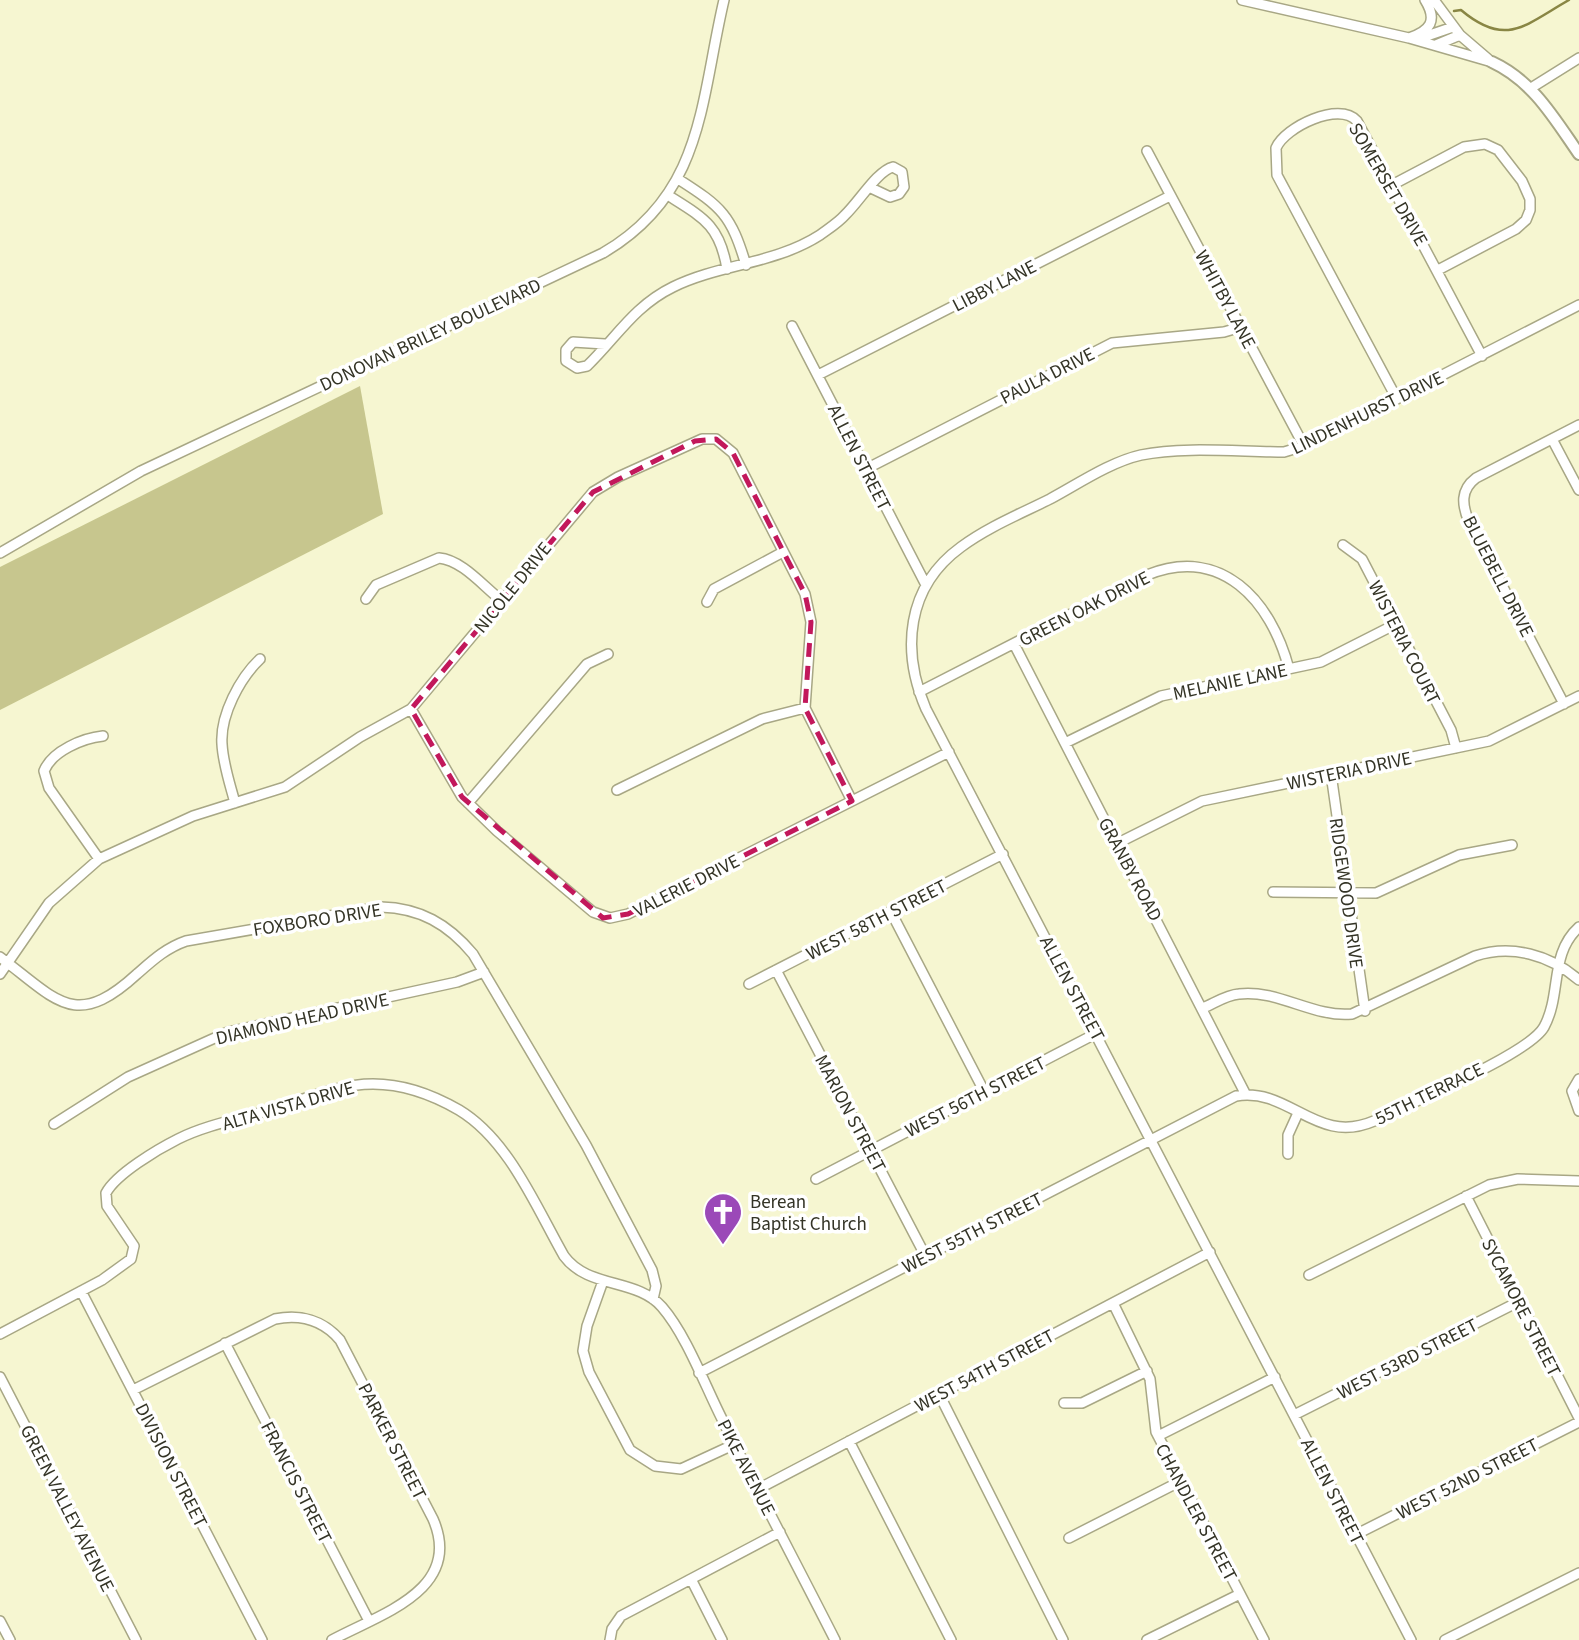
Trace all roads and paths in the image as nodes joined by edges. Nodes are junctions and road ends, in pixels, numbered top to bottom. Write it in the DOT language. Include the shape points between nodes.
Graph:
graph roads {
  1 [pos="724,0"];
  2 [pos="1242,0"];
  3 [pos="1425,0"];
  4 [pos="1434,0"];
  5 [pos="1453,27"];
  6 [pos="1460,35"];
  7 [pos="1409,38"];
  8 [pos="1434,46"];
  9 [pos="1579,58"];
  10 [pos="1492,62"];
  11 [pos="1531,88"];
  12 [pos="1147,151"];
  13 [pos="1579,154"];
  14 [pos="678,180"];
  15 [pos="1392,185"];
  16 [pos="871,188"];
  17 [pos="669,196"];
  18 [pos="1170,196"];
  19 [pos="714,204"];
  20 [pos="702,217"];
  21 [pos="734,228"];
  22 [pos="719,237"];
  23 [pos="746,265"];
  24 [pos="727,269"];
  25 [pos="1438,270"];
  26 [pos="1579,305"];
  27 [pos="792,326"];
  28 [pos="1241,327"];
  29 [pos="605,344"];
  30 [pos="1482,356"];
  31 [pos="817,375"];
  32 [pos="1396,399"];
  33 [pos="1579,425"];
  34 [pos="1552,439"];
  35 [pos="1304,446"];
  36 [pos="866,469"];
  37 [pos="1579,490"];
  38 [pos="1343,545"];
  39 [pos="783,552"];
  40 [pos="0,553"];
  41 [pos="926,585"];
  42 [pos="366,599"];
  43 [pos="501,600"];
  44 [pos="707,602"];
  45 [pos="1396,624"];
  46 [pos="1014,645"];
  47 [pos="608,654"];
  48 [pos="260,659"];
  49 [pos="1289,668"];
  50 [pos="919,692"];
  51 [pos="1579,696"];
  52 [pos="1564,704"];
  53 [pos="805,708"];
  54 [pos="411,709"];
  55 [pos="103,736"];
  56 [pos="1065,743"];
  57 [pos="1456,748"];
  58 [pos="949,752"];
  59 [pos="1331,774"];
  60 [pos="617,790"];
  61 [pos="852,801"];
  62 [pos="235,803"];
  63 [pos="468,803"];
  64 [pos="1118,843"];
  65 [pos="1512,845"];
  66 [pos="1003,854"];
  67 [pos="99,859"];
  68 [pos="1273,892"];
  69 [pos="1346,894"];
  70 [pos="891,912"];
  71 [pos="1579,927"];
  72 [pos="4,960"];
  73 [pos="1558,964"];
  74 [pos="776,970"];
  75 [pos="484,972"];
  76 [pos="0,974"];
  77 [pos="1579,980"];
  78 [pos="749,984"];
  79 [pos="1203,1008"];
  80 [pos="1365,1011"];
  81 [pos="1097,1033"];
  82 [pos="1579,1079"];
  83 [pos="984,1091"];
  84 [pos="1246,1095"];
  85 [pos="1579,1111"];
  86 [pos="1298,1113"];
  87 [pos="54,1124"];
  88 [pos="1152,1139"];
  89 [pos="871,1150"];
  90 [pos="1288,1154"];
  91 [pos="816,1179"];
  92 [pos="1579,1181"];
  93 [pos="1466,1196"];
  94 [pos="1210,1252"];
  95 [pos="926,1256"];
  96 [pos="1309,1275"];
  97 [pos="603,1281"];
  98 [pos="82,1291"];
  99 [pos="653,1299"];
  100 [pos="1520,1301"];
  101 [pos="1113,1303"];
  102 [pos="0,1334"];
  103 [pos="225,1343"];
  104 [pos="1147,1371"];
  105 [pos="699,1373"];
  106 [pos="0,1377"];
  107 [pos="1275,1377"];
  108 [pos="133,1390"];
  109 [pos="939,1394"];
  110 [pos="1064,1403"];
  111 [pos="1294,1415"];
  112 [pos="1579,1420"];
  113 [pos="1158,1436"];
  114 [pos="849,1441"];
  115 [pos="735,1444"];
  116 [pos="1181,1481"];
  117 [pos="758,1489"];
  118 [pos="780,1532"];
  119 [pos="1355,1535"];
  120 [pos="1069,1538"];
  121 [pos="1579,1573"];
  122 [pos="691,1579"];
  123 [pos="1240,1594"];
  124 [pos="369,1620"];
  125 [pos="0,1621"];
  126 [pos="10,1640"];
  127 [pos="136,1640"];
  128 [pos="262,1640"];
  129 [pos="331,1640"];
  130 [pos="610,1640"];
  131 [pos="722,1640"];
  132 [pos="835,1640"];
  133 [pos="951,1640"];
  134 [pos="1063,1640"];
  135 [pos="1147,1640"];
  136 [pos="1264,1640"];
  137 [pos="1412,1640"];
  138 [pos="1445,1640"];
  1 -- 14 [label="street, DONOVAN BRILEY BOULEVARD" via="696,128"];
  2 -- 7 [label="street"];
  3 -- 7 [label="street" via="1432,25"];
  4 -- 5 [label="street"];
  5 -- 6 [label="street"];
  5 -- 7 [label="street"];
  6 -- 8 [label="street"];
  6 -- 10 [label="street"];
  7 -- 8 [label="street"];
  8 -- 10 [label="street"];
  9 -- 11 [label="street"];
  10 -- 11 [label="main road"];
  11 -- 13 [label="main road"];
  12 -- 18 [label="street, WHITBY LANE"];
  14 -- 17 [label="street, DONOVAN BRILEY BOULEVARD"];
  14 -- 19 [label="street"];
  15 -- 25 [label="street, SOMERSET DRIVE"];
  15 -- 25 [label="street" via="1464,147 1482,144 1498,150 1525,187 1531,205 1522,224"];
  15 -- 32 [label="street, SOMERSET DRIVE" via="1361,127 1347,114 1327,114 1290,132 1276,148 1277,175"];
  16 -- 23 [label="street" via="843,218 817,236 785,253"];
  17 -- 20 [label="street"];
  17 -- 40 [label="street, DONOVAN BRILEY BOULEVARD" via="633,233 603,253 141,471"];
  18 -- 28 [label="street, WHITBY LANE"];
  18 -- 31 [label="street, LIBBY LANE"];
  19 -- 20 [label="street"];
  19 -- 21 [label="street"];
  20 -- 22 [label="street"];
  21 -- 22 [label="street"];
  21 -- 23 [label="street"];
  22 -- 24 [label="street"];
  23 -- 24 [label="street"];
  24 -- 29 [label="street" via="657,296 632,314"];
  25 -- 30 [label="street, SOMERSET DRIVE"];
  26 -- 30 [label="street, LINDENHURST DRIVE"];
  27 -- 31 [label="street, ALLEN STREET"];
  28 -- 35 [label="street, WHITBY LANE"];
  28 -- 36 [label="street, PAULA DRIVE" via="1112,343"];
  30 -- 32 [label="street, LINDENHURST DRIVE"];
  31 -- 36 [label="street, ALLEN STREET"];
  32 -- 35 [label="street, LINDENHURST DRIVE"];
  33 -- 34 [label="street, BLUEBELL DRIVE"];
  34 -- 37 [label="street"];
  34 -- 52 [label="street, BLUEBELL DRIVE" via="1475,478 1466,487 1464,505"];
  35 -- 41 [label="street, LINDENHURST DRIVE" via="1284,452 1152,453 1129,459 966,543"];
  36 -- 41 [label="street, ALLEN STREET"];
  38 -- 45 [label="street, WISTERIA COURT" via="1362,559"];
  39 -- 43 [label="street, NICOLE DRIVE" via="733,453 716,439 702,439 593,492"];
  39 -- 44 [label="street" via="717,587"];
  39 -- 53 [label="street, NICOLE DRIVE" via="804,594 811,622"];
  41 -- 50 [label="street, ALLEN STREET" via="910,644"];
  42 -- 43 [label="street" via="376,585 439,558 461,568"];
  43 -- 54 [label="street, NICOLE DRIVE"];
  45 -- 49 [label="street, MELANIE LANE" via="1330,659"];
  45 -- 57 [label="street, WISTERIA COURT"];
  46 -- 49 [label="street, GREEN OAK DRIVE" via="1147,575 1188,565 1222,573 1249,593 1283,648"];
  46 -- 50 [label="street, GREEN OAK DRIVE"];
  46 -- 56 [label="street, GRANBY ROAD"];
  47 -- 63 [label="street" via="587,664"];
  48 -- 62 [label="street" via="238,688 223,731 222,749"];
  49 -- 56 [label="street, MELANIE LANE" via="1161,696"];
  50 -- 58 [label="street, ALLEN STREET"];
  51 -- 52 [label="street, WISTERIA DRIVE"];
  52 -- 57 [label="street, WISTERIA DRIVE" via="1489,741"];
  53 -- 60 [label="street" via="762,719"];
  53 -- 61 [label="street"];
  54 -- 62 [label="street, NICOLE DRIVE" via="359,737 285,787"];
  54 -- 63 [label="street, VALERIE DRIVE"];
  55 -- 67 [label="street" via="85,739 59,754 44,776"];
  56 -- 64 [label="street, GRANBY ROAD"];
  57 -- 59 [label="street, WISTERIA DRIVE"];
  58 -- 61 [label="street, VALERIE DRIVE"];
  58 -- 66 [label="street, ALLEN STREET"];
  59 -- 64 [label="street, WISTERIA DRIVE" via="1202,801"];
  59 -- 69 [label="street, RIDGEWOOD DRIVE"];
  61 -- 63 [label="street, VALERIE DRIVE" via="613,919 593,912"];
  62 -- 67 [label="street, NICOLE DRIVE" via="154,831"];
  64 -- 79 [label="street, GRANBY ROAD"];
  65 -- 69 [label="street" via="1459,855 1376,893"];
  66 -- 70 [label="street, WEST 58TH STREET"];
  66 -- 81 [label="street, ALLEN STREET"];
  67 -- 72 [label="street, NICOLE DRIVE" via="49,903"];
  68 -- 69 [label="street"];
  69 -- 80 [label="street, RIDGEWOOD DRIVE"];
  70 -- 74 [label="street, WEST 58TH STREET"];
  70 -- 83 [label="street"];
  71 -- 73 [label="street" via="1567,940"];
  72 -- 75 [label="street, FOXBORO DRIVE" via="61,1001 81,1006 108,999 159,954 186,942 380,907 410,909 437,921 461,940"];
  72 -- 76 [label="street, NICOLE DRIVE"];
  73 -- 77 [label="street"];
  73 -- 80 [label="street" via="1539,956 1485,953"];
  73 -- 86 [label="street, 55TH TERRACE" via="1548,1018 1539,1034 1522,1048 1360,1127 1331,1128"];
  74 -- 78 [label="street, WEST 58TH STREET"];
  74 -- 89 [label="street, MARION STREET"];
  75 -- 87 [label="street, DIAMOND HEAD DRIVE" via="457,982 228,1032 128,1077"];
  75 -- 99 [label="street, FOXBORO DRIVE" via="641,1249 654,1278"];
  79 -- 80 [label="street" via="1226,997 1249,994 1345,1015"];
  79 -- 84 [label="street, GRANBY ROAD"];
  81 -- 83 [label="street, WEST 56TH STREET"];
  81 -- 88 [label="street, ALLEN STREET"];
  82 -- 85 [label="street" via="1572,1091"];
  83 -- 89 [label="street, WEST 56TH STREET"];
  84 -- 86 [label="street, 55TH TERRACE" via="1270,1099"];
  84 -- 88 [label="street, WEST 55TH STREET"];
  86 -- 90 [label="street" via="1288,1135"];
  88 -- 94 [label="street, ALLEN STREET"];
  88 -- 95 [label="street, WEST 55TH STREET"];
  89 -- 91 [label="street, WEST 56TH STREET"];
  89 -- 95 [label="street, MARION STREET"];
  92 -- 93 [label="street" via="1499,1182"];
  93 -- 96 [label="street"];
  93 -- 100 [label="street, SYCAMORE STREET"];
  94 -- 101 [label="street, WEST 54TH STREET"];
  94 -- 107 [label="street, ALLEN STREET"];
  95 -- 105 [label="street, WEST 55TH STREET"];
  97 -- 98 [label="street, ALTA VISTA DRIVE" via="584,1274 567,1259 514,1169 475,1122 438,1099 389,1085 350,1086 193,1133 130,1170 105,1196 135,1249 128,1262"];
  97 -- 99 [label="street, ALTA VISTA DRIVE"];
  97 -- 115 [label="street" via="583,1351 589,1372 630,1450 655,1466 681,1469"];
  98 -- 102 [label="street"];
  98 -- 108 [label="street, DIVISION STREET"];
  99 -- 105 [label="street, PIKE AVENUE"];
  100 -- 111 [label="street, WEST 53RD STREET"];
  100 -- 112 [label="street, SYCAMORE STREET"];
  101 -- 104 [label="street, CHANDLER STREET"];
  101 -- 109 [label="street, WEST 54TH STREET"];
  103 -- 108 [label="street"];
  103 -- 124 [label="street, FRANCIS STREET"];
  103 -- 124 [label="street, PARKER STREET" via="275,1319 302,1318 325,1327 340,1340 433,1519 439,1539 439,1556 425,1586 409,1600"];
  104 -- 110 [label="street" via="1082,1403"];
  104 -- 113 [label="street, CHANDLER STREET"];
  105 -- 115 [label="street, PIKE AVENUE"];
  106 -- 127 [label="street, GREEN VALLEY AVENUE"];
  107 -- 111 [label="street, ALLEN STREET"];
  107 -- 113 [label="street"];
  108 -- 128 [label="street, DIVISION STREET"];
  109 -- 114 [label="street, WEST 54TH STREET"];
  109 -- 134 [label="street"];
  111 -- 119 [label="street, ALLEN STREET"];
  112 -- 119 [label="street, WEST 52ND STREET"];
  113 -- 116 [label="street, CHANDLER STREET"];
  114 -- 117 [label="street, WEST 54TH STREET"];
  114 -- 133 [label="street"];
  115 -- 117 [label="street, PIKE AVENUE"];
  116 -- 120 [label="street"];
  116 -- 123 [label="street, CHANDLER STREET"];
  117 -- 118 [label="street, PIKE AVENUE"];
  118 -- 122 [label="street"];
  118 -- 132 [label="street, PIKE AVENUE"];
  119 -- 137 [label="street, ALLEN STREET"];
  121 -- 138 [label="street"];
  122 -- 130 [label="street" via="621,1616 611,1629"];
  122 -- 131 [label="street"];
  123 -- 135 [label="street"];
  123 -- 136 [label="street, CHANDLER STREET"];
  124 -- 129 [label="street"];
  125 -- 126 [label="street"];
}
